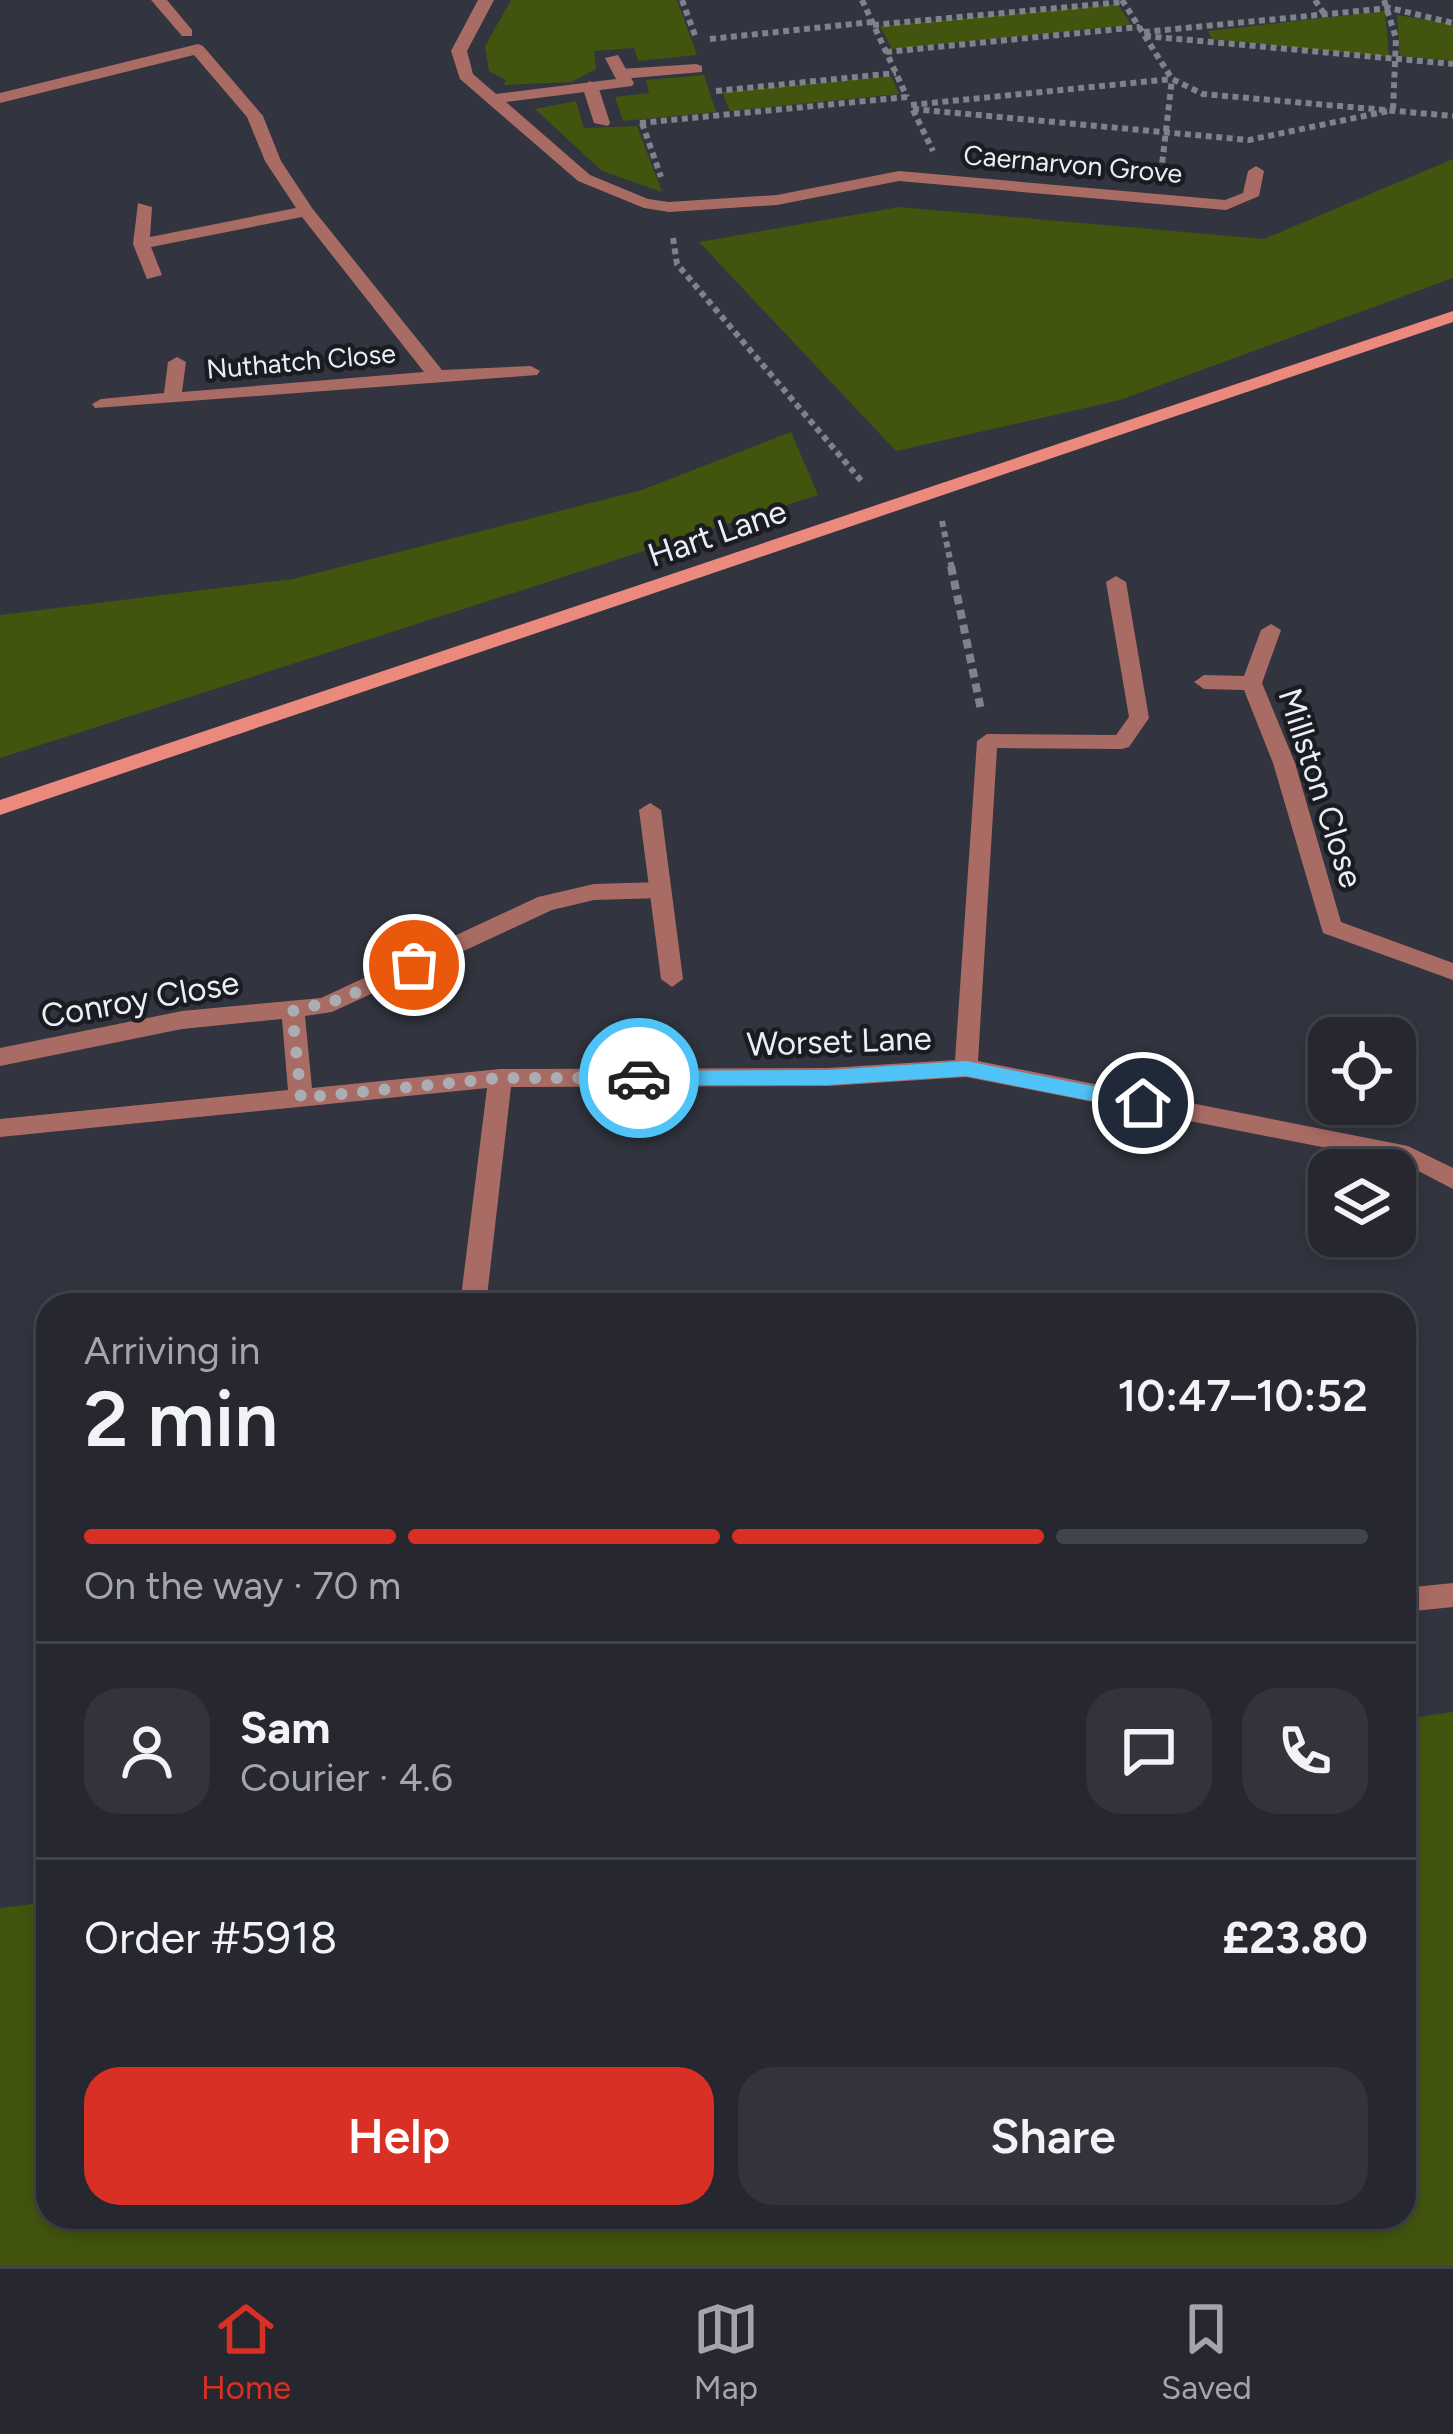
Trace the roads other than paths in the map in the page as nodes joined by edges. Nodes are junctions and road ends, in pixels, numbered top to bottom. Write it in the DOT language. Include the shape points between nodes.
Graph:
graph roads {
  1 [pos="159,0"];
  2 [pos="485,0"];
  3 [pos="198,49"];
  4 [pos="696,69"];
  5 [pos="590,86"];
  6 [pos="0,98"];
  7 [pos="494,99"];
  8 [pos="602,123"];
  9 [pos="1256,171"];
  10 [pos="144,207"];
  11 [pos="306,211"];
  12 [pos="141,244"];
  13 [pos="153,275"];
  14 [pos="1453,316"];
  15 [pos="177,362"];
  16 [pos="531,371"];
  17 [pos="437,376"];
  18 [pos="172,398"];
  19 [pos="101,404"];
  20 [pos="1116,581"];
  21 [pos="1270,630"];
  22 [pos="1204,682"];
  23 [pos="1252,683"];
  24 [pos="0,808"];
  25 [pos="650,810"];
  26 [pos="660,890"];
  27 [pos="1453,972"];
  28 [pos="672,979"];
  29 [pos="292,1011"];
  30 [pos="0,1057"];
  31 [pos="966,1069"];
  32 [pos="500,1078"];
  33 [pos="301,1098"];
  34 [pos="0,1128"];
  35 [pos="1453,1179"];
  36 [pos="474,1293"];
  37 [pos="1453,1595"];
  38 [pos="1416,1599"];
  1 -- 3 [label="street, Nuthatch Close"];
  2 -- 7 [label="street" via="459,51 466,76"];
  3 -- 6 [label="street"];
  3 -- 11 [label="street, Nuthatch Close" via="254,116"];
  4 -- 5 [label="street" via="617,66 626,82"];
  5 -- 7 [label="street"];
  5 -- 8 [label="street"];
  7 -- 9 [label="street, Caernarvon Grove" via="584,178 669,207 777,200 899,176 1226,205 1251,196"];
  10 -- 12 [label="street"];
  11 -- 12 [label="street"];
  11 -- 17 [label="street, Nuthatch Close"];
  12 -- 13 [label="street"];
  14 -- 24 [label="street, Hart Lane"];
  15 -- 18 [label="street"];
  16 -- 17 [label="street"];
  17 -- 18 [label="street, Nuthatch Close"];
  18 -- 19 [label="street, Nuthatch Close"];
  20 -- 31 [label="street" via="1138,718 1132,731 1122,742 987,741"];
  21 -- 23 [label="street, Millston Close"];
  22 -- 23 [label="street, Millston Close"];
  23 -- 27 [label="street, Millston Close" via="1285,763 1331,926"];
  25 -- 26 [label="street"];
  26 -- 28 [label="street"];
  26 -- 29 [label="street, Conroy Close" via="547,903 342,999"];
  29 -- 30 [label="street, Conroy Close" via="182,1020"];
  29 -- 33 [label="street"];
  31 -- 32 [label="street, Worset Lane"];
  31 -- 35 [label="street, Worset Lane" via="1408,1155"];
  32 -- 33 [label="street, Worset Lane"];
  32 -- 36 [label="street"];
  33 -- 34 [label="street, Worset Lane"];
  37 -- 38 [label="street"];
}
